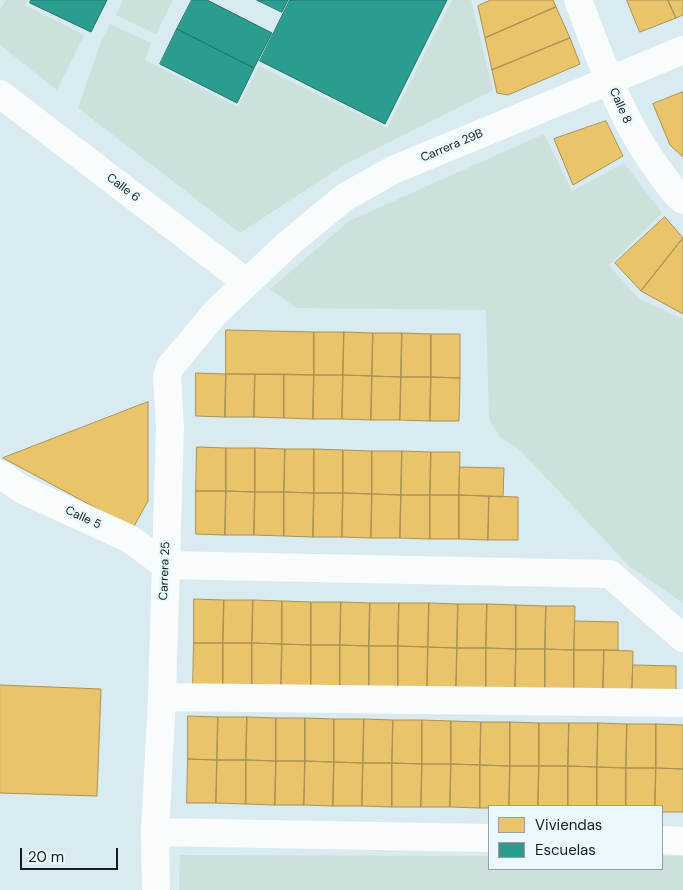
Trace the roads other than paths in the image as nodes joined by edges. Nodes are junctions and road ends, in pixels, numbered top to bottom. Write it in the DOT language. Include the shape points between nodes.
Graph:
graph roads {
  1 [pos="578,0"];
  2 [pos="683,50"];
  3 [pos="609,80"];
  4 [pos="0,94"];
  5 [pos="683,200"];
  6 [pos="246,282"];
  7 [pos="0,474"];
  8 [pos="165,565"];
  9 [pos="683,638"];
  10 [pos="162,696"];
  11 [pos="683,703"];
  12 [pos="155,832"];
  13 [pos="488,838"];
  14 [pos="663,840"];
  15 [pos="683,841"];
  16 [pos="156,890"];
  1 -- 3 [label="street, Calle 8"];
  2 -- 3 [label="street, Carrera 29B"];
  3 -- 5 [label="street, Calle 8" via="631,130 656,168"];
  3 -- 6 [label="street, Carrera 29B" via="393,170 345,196"];
  4 -- 6 [label="street, Calle 6"];
  6 -- 8 [label="street, Carrera 25" via="170,367 167,377 170,428"];
  7 -- 8 [label="street, Calle 5" via="23,490 130,539"];
  8 -- 9 [label="street" via="610,574"];
  8 -- 10 [label="street, Carrera 25"];
  10 -- 11 [label="street"];
  10 -- 12 [label="street, Carrera 25"];
  12 -- 13 [label="street"];
  12 -- 16 [label="street, Carrera 25"];
  14 -- 15 [label="street"];
}
